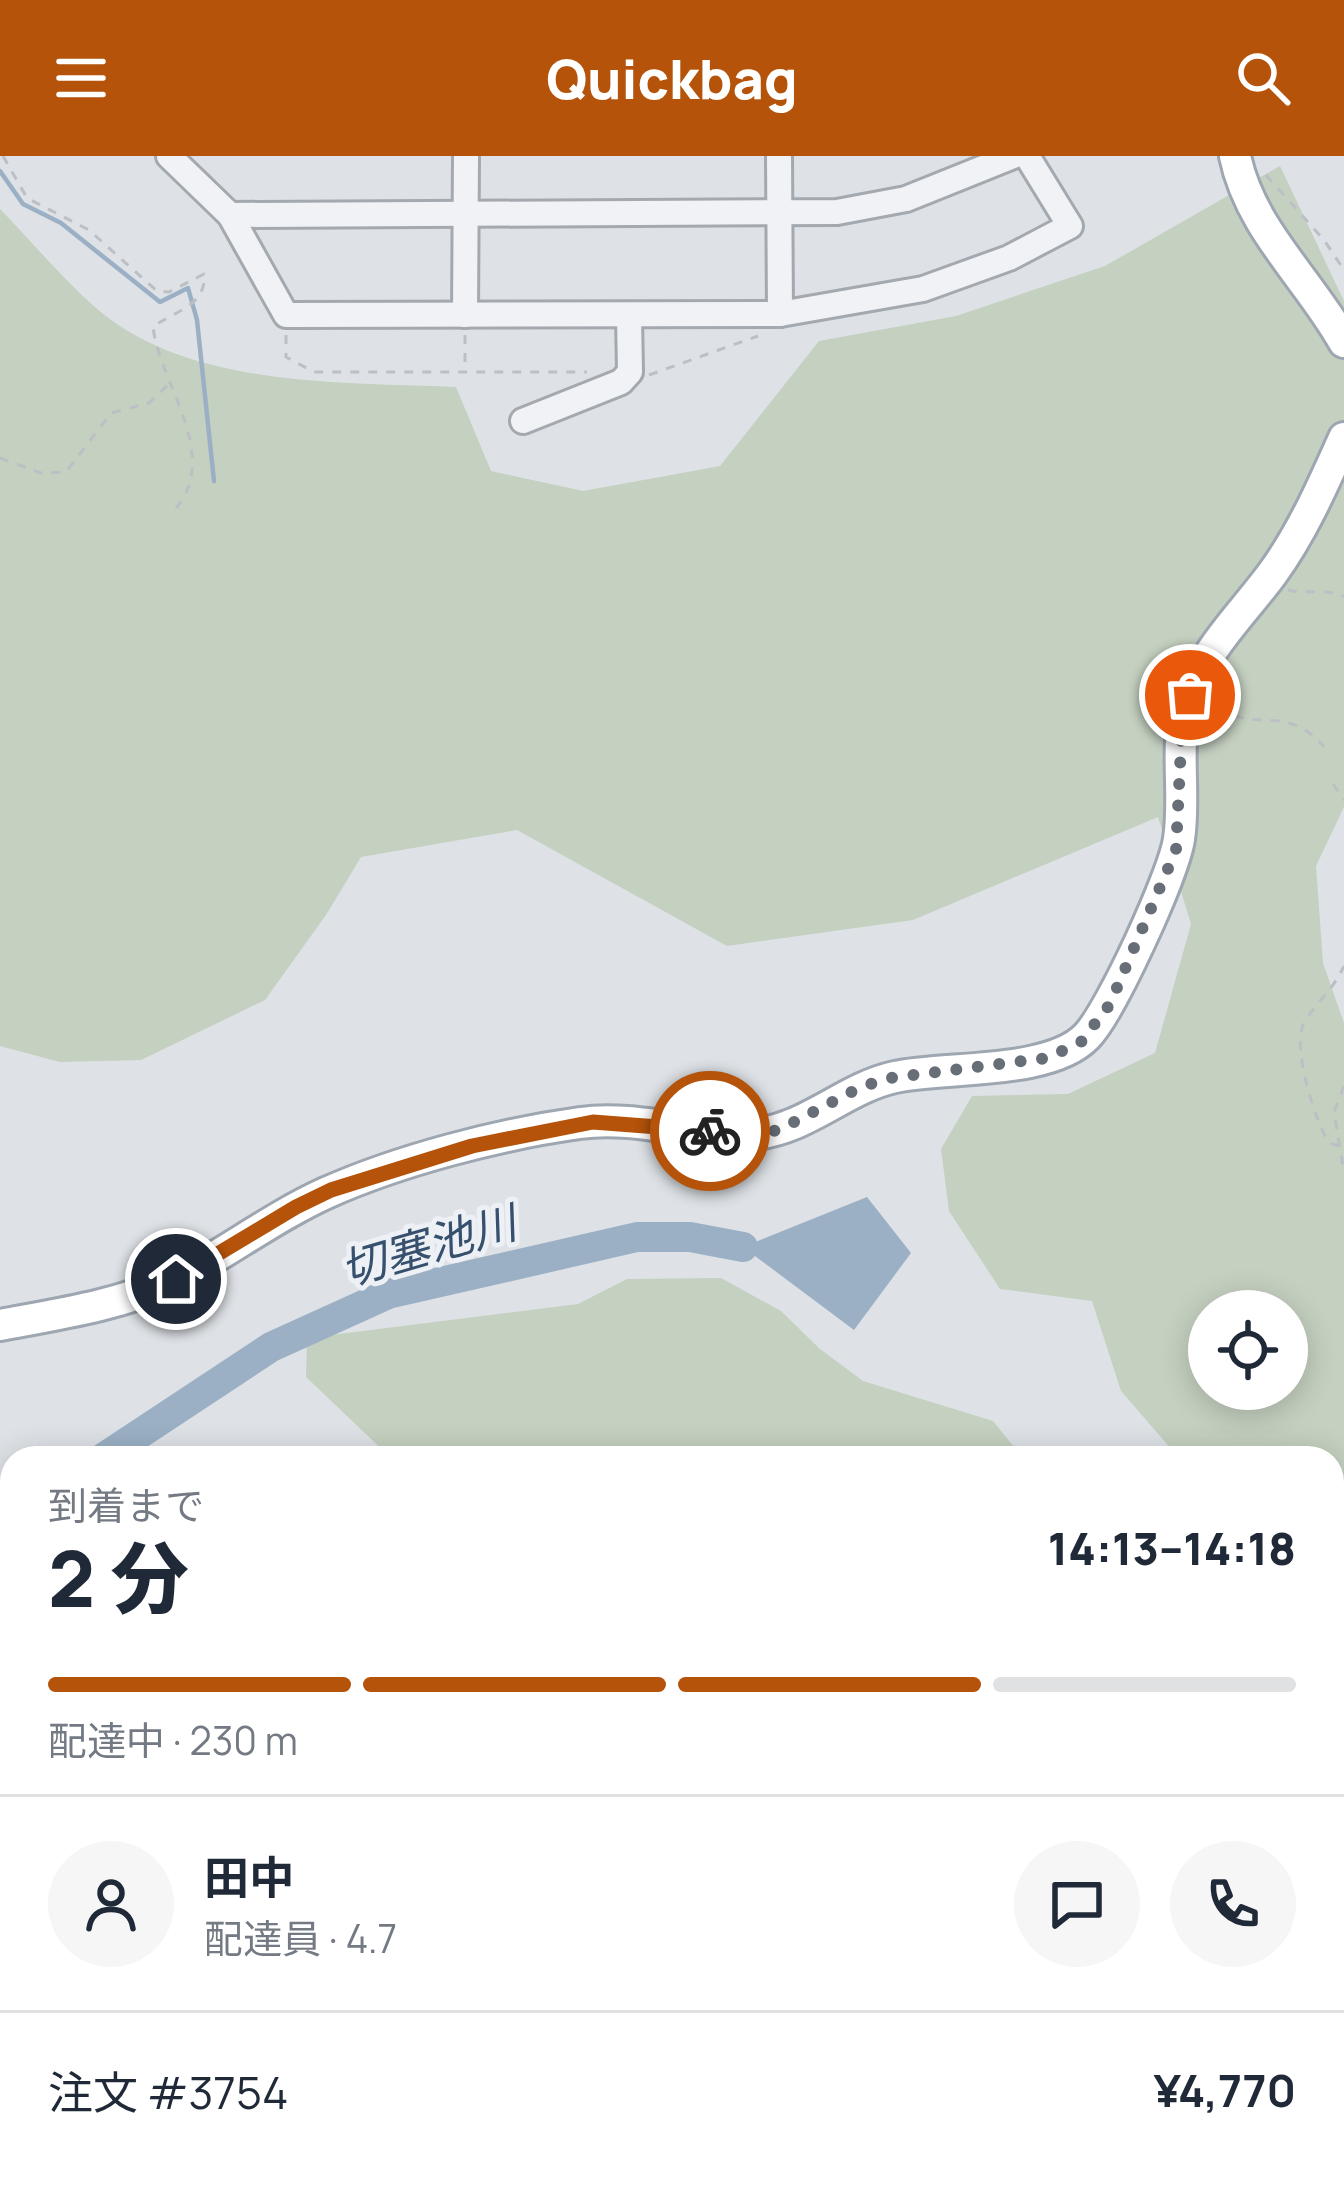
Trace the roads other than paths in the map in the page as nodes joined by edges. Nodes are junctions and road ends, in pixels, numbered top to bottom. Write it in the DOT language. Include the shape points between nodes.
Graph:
graph roads {
  1 [pos="170,156"];
  2 [pos="466,156"];
  3 [pos="779,156"];
  4 [pos="1013,156"];
  5 [pos="1028,156"];
  6 [pos="1235,156"];
  7 [pos="778,214"];
  8 [pos="230,215"];
  9 [pos="466,215"];
  10 [pos="781,314"];
  11 [pos="465,315"];
  12 [pos="629,316"];
  13 [pos="1344,342"];
  14 [pos="524,421"];
  15 [pos="1344,438"];
  16 [pos="0,1325"];
  1 -- 8 [label="street"];
  2 -- 9 [label="street"];
  3 -- 7 [label="street"];
  4 -- 7 [label="street" via="906,199"];
  5 -- 10 [label="street" via="1070,226 923,289"];
  6 -- 13 [label="main road" via="1270,237"];
  7 -- 9 [label="street"];
  7 -- 10 [label="street"];
  8 -- 9 [label="street"];
  8 -- 11 [label="street" via="286,315"];
  9 -- 11 [label="street"];
  10 -- 12 [label="street"];
  11 -- 12 [label="street"];
  12 -- 14 [label="street" via="630,373"];
  15 -- 16 [label="main road" via="1270,577 1216,643 1186,703 1176,850 1110,1004 1073,1048 890,1078 767,1132 593,1122 472,1146 331,1190 176,1279 85,1309"];
}
